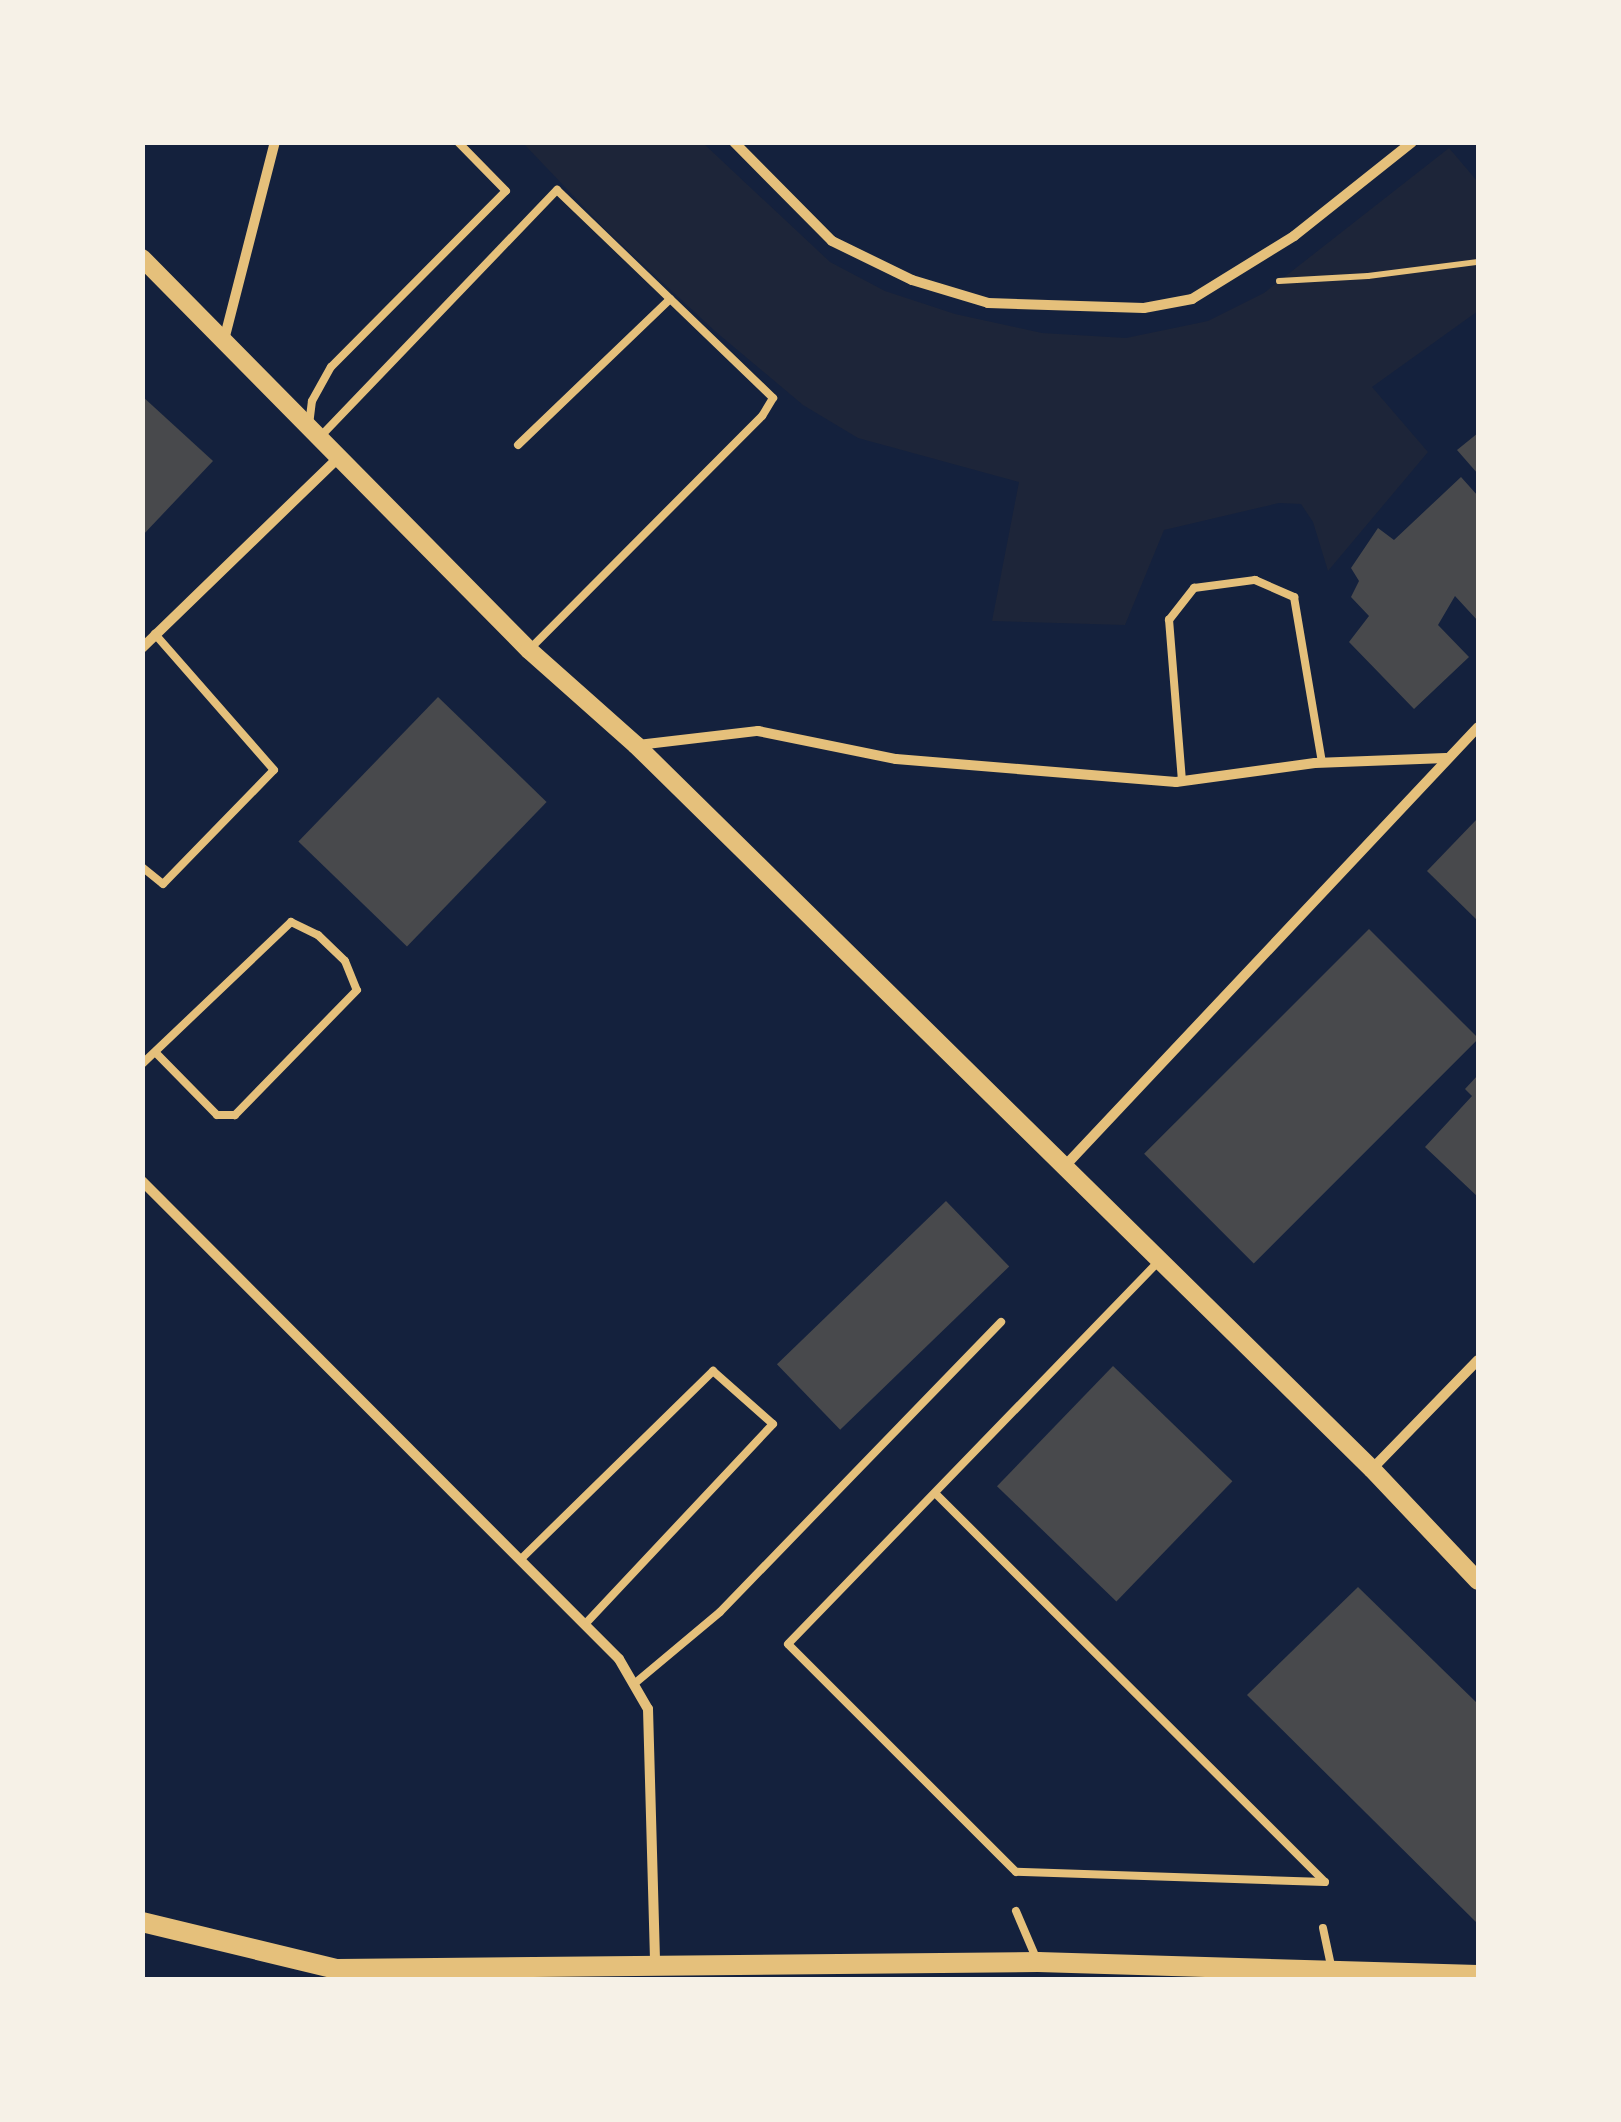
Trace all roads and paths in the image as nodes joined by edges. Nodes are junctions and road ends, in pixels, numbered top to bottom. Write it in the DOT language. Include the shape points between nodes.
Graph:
graph roads {
  1 [pos="276,142"];
  2 [pos="458,142"];
  3 [pos="734,142"];
  4 [pos="1412,142"];
  5 [pos="142,258"];
  6 [pos="1478,262"];
  7 [pos="1278,281"];
  8 [pos="670,299"];
  9 [pos="224,340"];
  10 [pos="314,431"];
  11 [pos="518,444"];
  12 [pos="340,456"];
  13 [pos="155,634"];
  14 [pos="142,648"];
  15 [pos="529,650"];
  16 [pos="1478,728"];
  17 [pos="636,745"];
  18 [pos="1446,758"];
  19 [pos="1322,762"];
  20 [pos="1182,781"];
  21 [pos="142,867"];
  22 [pos="154,1052"];
  23 [pos="142,1064"];
  24 [pos="1062,1169"];
  25 [pos="142,1180"];
  26 [pos="1158,1262"];
  27 [pos="1001,1322"];
  28 [pos="1478,1360"];
  29 [pos="1372,1469"];
  30 [pos="936,1494"];
  31 [pos="521,1560"];
  32 [pos="1478,1581"];
  33 [pos="585,1624"];
  34 [pos="634,1684"];
  35 [pos="1016,1912"];
  36 [pos="142,1922"];
  37 [pos="1323,1928"];
  38 [pos="1038,1962"];
  39 [pos="655,1968"];
  40 [pos="1332,1971"];
  41 [pos="337,1974"];
  42 [pos="1478,1976"];
  1 -- 9 [label="street"];
  2 -- 10 [label="lane" via="506,191 331,368 312,401"];
  3 -- 4 [label="street" via="832,241 912,280 988,303 1144,308 1192,299 1294,236"];
  5 -- 9 [label="street"];
  6 -- 7 [label="path"];
  8 -- 10 [label="lane" via="557,190"];
  8 -- 11 [label="lane"];
  8 -- 15 [label="lane" via="773,398"];
  9 -- 10 [label="street"];
  10 -- 12 [label="street"];
  12 -- 13 [label="street"];
  12 -- 15 [label="street"];
  13 -- 14 [label="street"];
  13 -- 21 [label="lane" via="274,770 163,884"];
  15 -- 17 [label="street"];
  16 -- 18 [label="street"];
  17 -- 20 [label="street" via="758,731 896,758"];
  17 -- 24 [label="street"];
  18 -- 19 [label="street"];
  18 -- 24 [label="street"];
  19 -- 20 [label="street"];
  19 -- 20 [label="lane" via="1294,597 1256,580 1194,588 1169,620"];
  22 -- 22 [label="lane" via="291,922 318,935 345,962 357,990 235,1115 217,1115"];
  22 -- 23 [label="lane"];
  24 -- 26 [label="street"];
  25 -- 31 [label="street"];
  26 -- 29 [label="street"];
  26 -- 30 [label="lane"];
  27 -- 34 [label="lane" via="720,1612"];
  28 -- 29 [label="street"];
  29 -- 32 [label="street"];
  30 -- 30 [label="lane" via="788,1644 1016,1872 1325,1882"];
  31 -- 33 [label="street"];
  31 -- 33 [label="lane" via="712,1371 773,1424"];
  33 -- 34 [label="street"];
  34 -- 39 [label="street" via="648,1710"];
  35 -- 38 [label="lane"];
  36 -- 41 [label="main road"];
  37 -- 40 [label="lane"];
  38 -- 39 [label="main road"];
  38 -- 40 [label="main road"];
  39 -- 41 [label="main road"];
  40 -- 42 [label="main road"];
}
